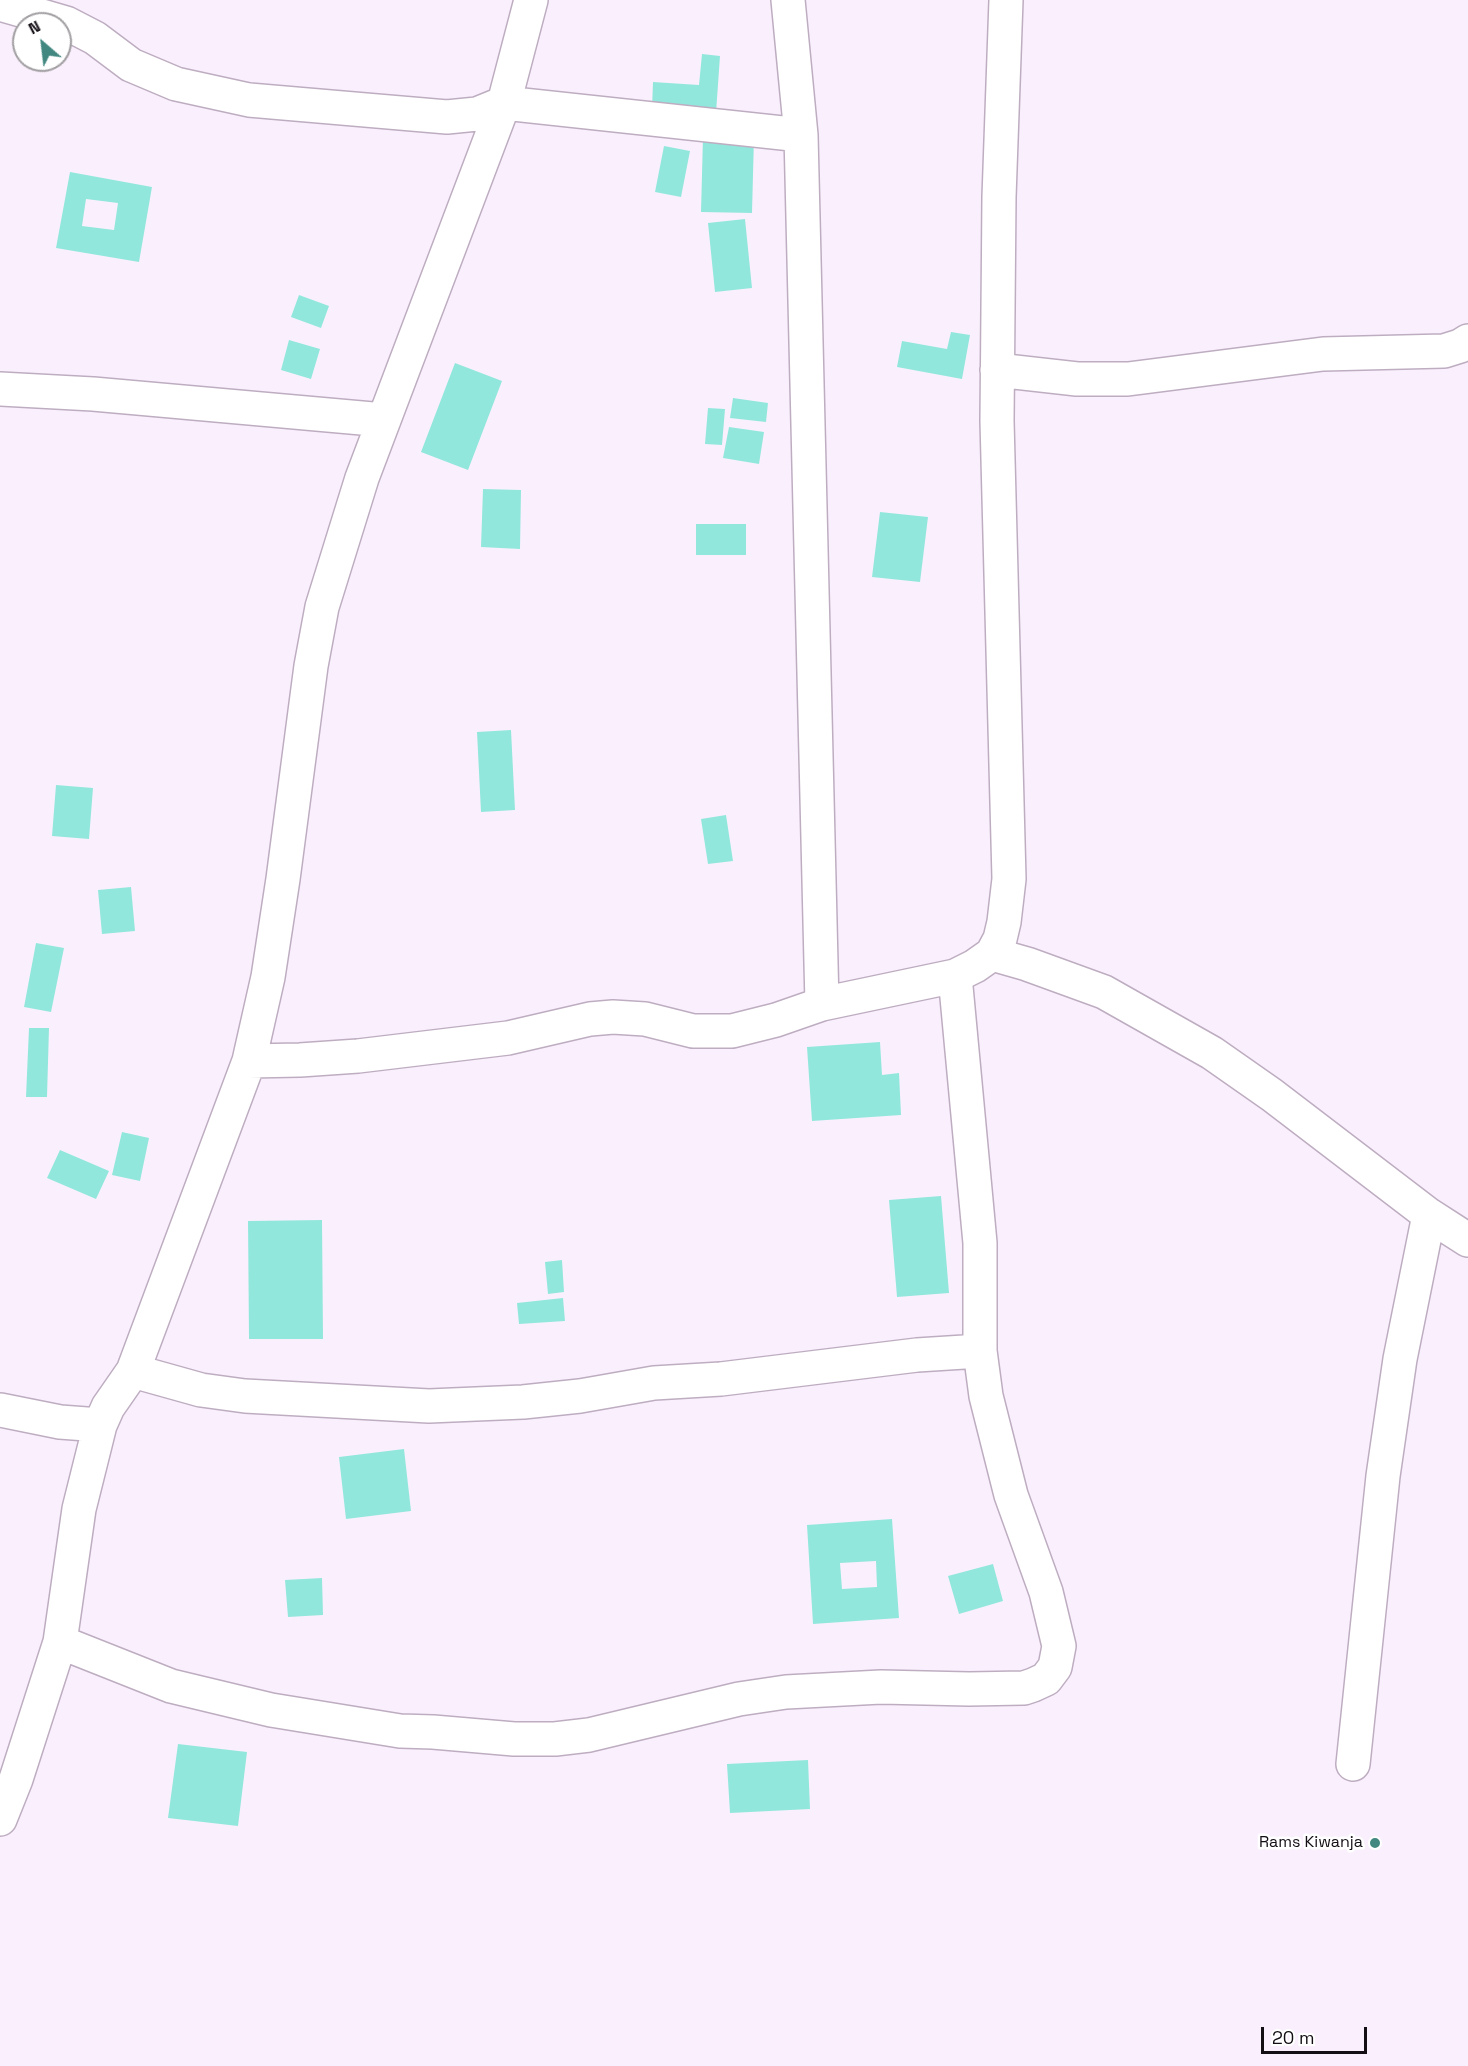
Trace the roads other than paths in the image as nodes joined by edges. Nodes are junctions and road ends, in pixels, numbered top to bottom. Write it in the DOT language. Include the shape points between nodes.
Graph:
graph roads {
  1 [pos="531,0"];
  2 [pos="788,0"];
  3 [pos="1006,0"];
  4 [pos="0,4"];
  5 [pos="504,103"];
  6 [pos="801,135"];
  7 [pos="1468,341"];
  8 [pos="998,369"];
  9 [pos="0,389"];
  10 [pos="384,420"];
  11 [pos="992,954"];
  12 [pos="955,976"];
  13 [pos="822,1004"];
  14 [pos="249,1061"];
  15 [pos="1429,1215"];
  16 [pos="1468,1240"];
  17 [pos="980,1351"];
  18 [pos="133,1371"];
  19 [pos="0,1410"];
  20 [pos="100,1425"];
  21 [pos="60,1642"];
  22 [pos="1353,1764"];
  23 [pos="0,1819"];
  1 -- 5 [label="street"];
  2 -- 6 [label="street"];
  3 -- 8 [label="street"];
  4 -- 5 [label="street" via="66,23 132,65 176,84 249,100 447,117 477,114"];
  5 -- 6 [label="street"];
  5 -- 10 [label="street"];
  6 -- 13 [label="street"];
  7 -- 8 [label="street" via="1444,351 1323,354 1128,379 1077,379"];
  8 -- 11 [label="street" via="998,512 1009,879 1002,930"];
  9 -- 10 [label="street"];
  10 -- 14 [label="street" via="322,607 268,977"];
  11 -- 12 [label="street"];
  11 -- 15 [label="street" via="1104,992 1212,1053"];
  12 -- 13 [label="street"];
  12 -- 17 [label="street" via="980,1243"];
  13 -- 14 [label="street" via="732,1031 693,1031 645,1019 613,1017 508,1038 381,1053"];
  14 -- 18 [label="street"];
  15 -- 16 [label="street"];
  15 -- 22 [label="street" via="1400,1359 1383,1476"];
  17 -- 18 [label="street" via="654,1383 523,1402 429,1406 245,1396 201,1390"];
  17 -- 21 [label="street" via="1000,1455 1046,1592 1059,1646 1055,1667 1046,1679 1033,1686 786,1692 739,1699 589,1735 514,1739 400,1731 259,1708 171,1686"];
  18 -- 20 [label="street"];
  19 -- 20 [label="street"];
  20 -- 21 [label="street" via="79,1509"];
  21 -- 23 [label="street"];
}
